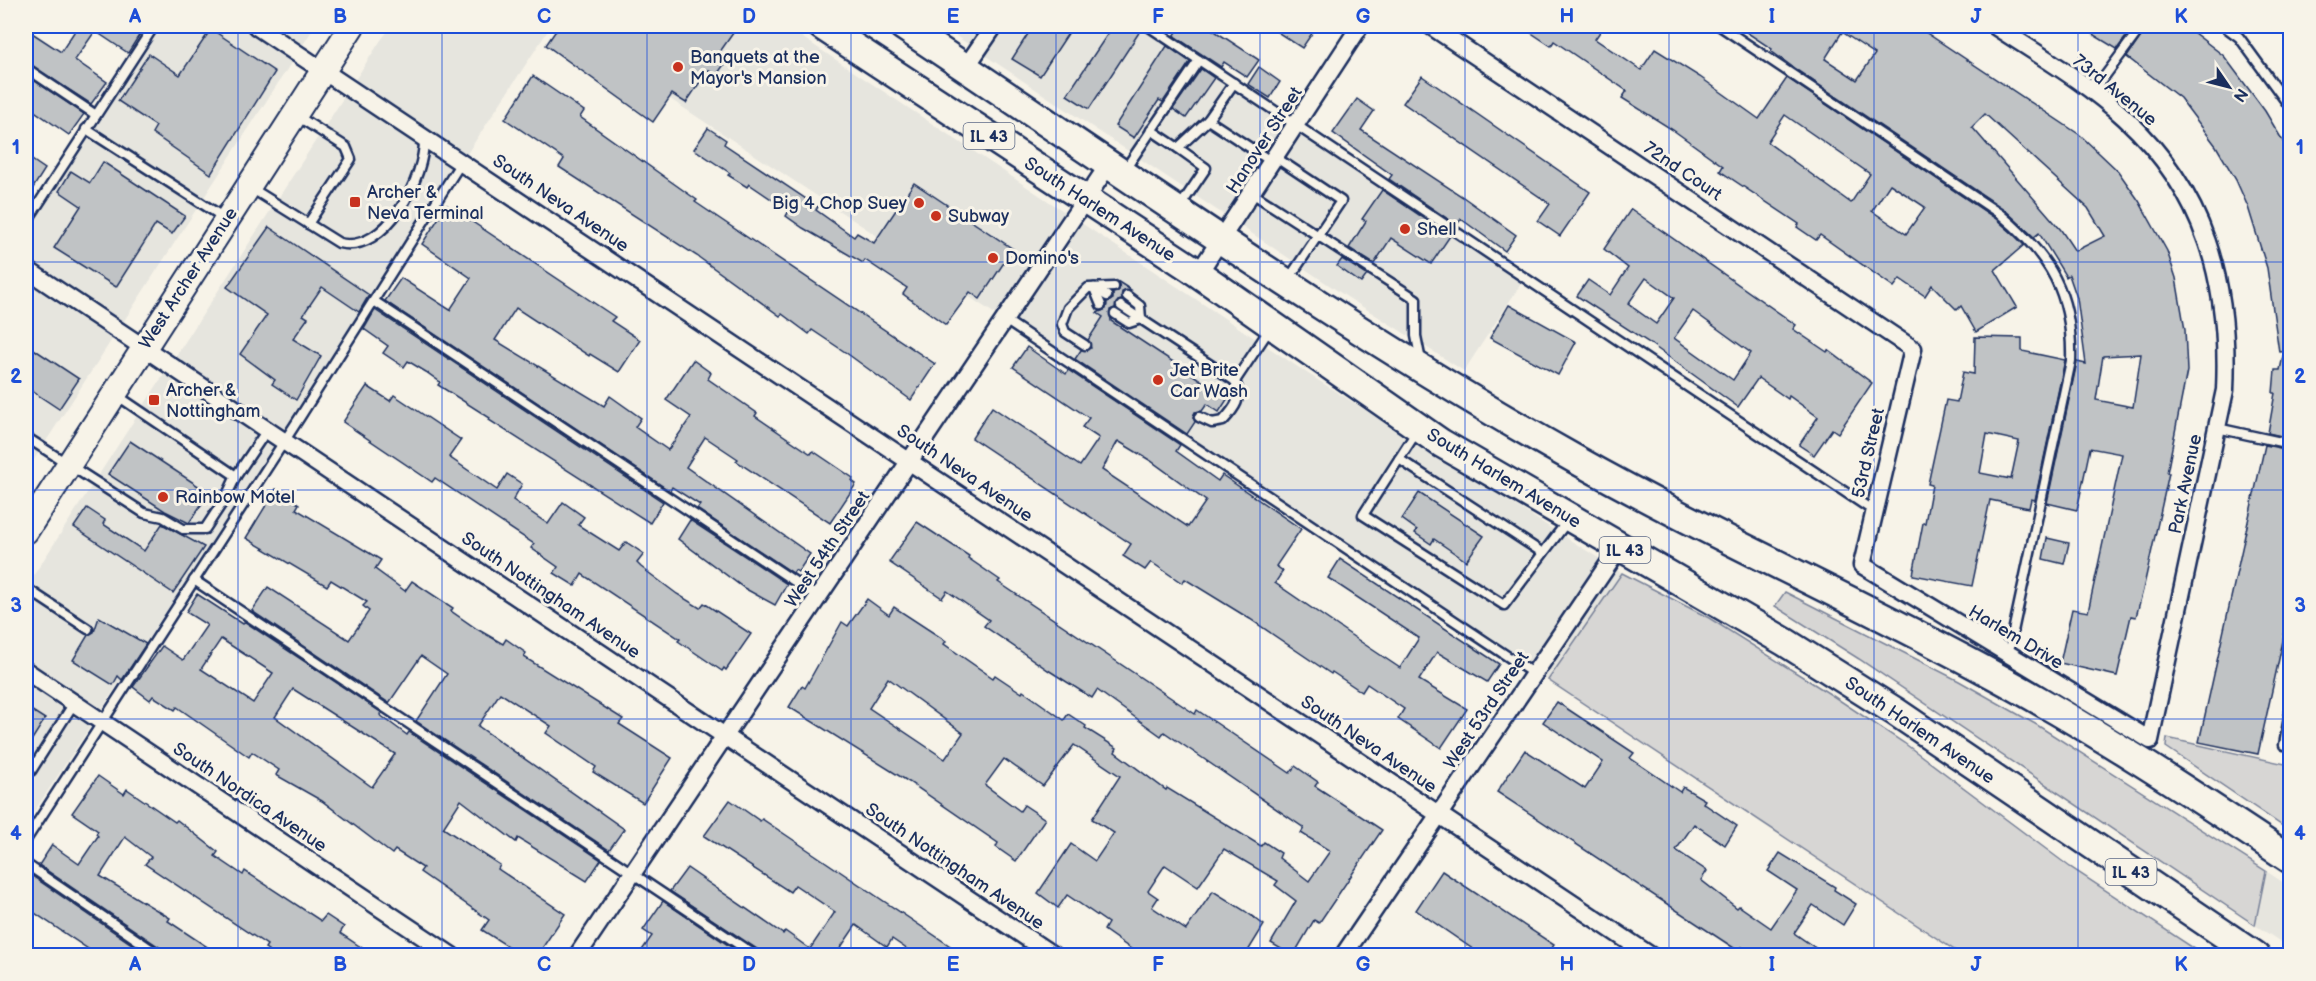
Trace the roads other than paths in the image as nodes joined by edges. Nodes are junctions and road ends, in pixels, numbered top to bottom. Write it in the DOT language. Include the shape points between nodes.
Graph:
graph roads {
  1 [pos="154,26"];
  2 [pos="256,26"];
  3 [pos="352,26"];
  4 [pos="822,26"];
  5 [pos="903,26"];
  6 [pos="994,26"];
  7 [pos="1148,26"];
  8 [pos="1360,26"];
  9 [pos="1431,26"];
  10 [pos="1720,26"];
  11 [pos="1995,26"];
  12 [pos="2142,26"];
  13 [pos="2224,26"];
  14 [pos="2283,26"];
  15 [pos="2290,30"];
  16 [pos="1199,60"];
  17 [pos="966,67"];
  18 [pos="26,68"];
  19 [pos="324,69"];
  20 [pos="1234,83"];
  21 [pos="2093,92"];
  22 [pos="2290,106"];
  23 [pos="295,114"];
  24 [pos="96,115"];
  25 [pos="1209,120"];
  26 [pos="1296,125"];
  27 [pos="86,129"];
  28 [pos="1151,130"];
  29 [pos="424,135"];
  30 [pos="1178,148"];
  31 [pos="462,160"];
  32 [pos="1274,160"];
  33 [pos="1115,169"];
  34 [pos="248,186"];
  35 [pos="1252,193"];
  36 [pos="1086,200"];
  37 [pos="1177,211"];
  38 [pos="226,219"];
  39 [pos="26,223"];
  40 [pos="308,224"];
  41 [pos="1317,236"];
  42 [pos="2204,236"];
  43 [pos="1221,240"];
  44 [pos="26,269"];
  45 [pos="1198,274"];
  46 [pos="1286,283"];
  47 [pos="1114,287"];
  48 [pos="1094,288"];
  49 [pos="1107,296"];
  50 [pos="1127,296"];
  51 [pos="374,301"];
  52 [pos="1101,305"];
  53 [pos="1121,306"];
  54 [pos="1115,314"];
  55 [pos="1005,320"];
  56 [pos="1141,320"];
  57 [pos="1271,326"];
  58 [pos="1085,345"];
  59 [pos="143,347"];
  60 [pos="1913,349"];
  61 [pos="1423,371"];
  62 [pos="1235,381"];
  63 [pos="114,393"];
  64 [pos="1198,417"];
  65 [pos="1419,428"];
  66 [pos="2217,429"];
  67 [pos="267,430"];
  68 [pos="26,436"];
  69 [pos="284,441"];
  70 [pos="2290,444"];
  71 [pos="1399,459"];
  72 [pos="910,460"];
  73 [pos="68,464"];
  74 [pos="236,476"];
  75 [pos="1875,512"];
  76 [pos="1570,518"];
  77 [pos="26,531"];
  78 [pos="1620,547"];
  79 [pos="1543,553"];
  80 [pos="1862,566"];
  81 [pos="194,580"];
  82 [pos="26,588"];
  83 [pos="819,597"];
  84 [pos="88,629"];
  85 [pos="2008,656"];
  86 [pos="26,670"];
  87 [pos="1534,674"];
  88 [pos="74,703"];
  89 [pos="2290,712"];
  90 [pos="102,722"];
  91 [pos="725,735"];
  92 [pos="2150,740"];
  93 [pos="2284,745"];
  94 [pos="26,768"];
  95 [pos="1438,814"];
  96 [pos="26,840"];
  97 [pos="2290,860"];
  98 [pos="26,864"];
  99 [pos="633,873"];
  100 [pos="161,956"];
  101 [pos="452,956"];
  102 [pos="577,956"];
  103 [pos="756,956"];
  104 [pos="1054,956"];
  105 [pos="1343,956"];
  106 [pos="1651,956"];
  107 [pos="2256,956"];
  1 -- 24 [label="lane"];
  2 -- 19 [label="street, South Neva Avenue"];
  3 -- 19 [label="main road, West Archer Avenue"];
  4 -- 36 [label="main road, South Harlem Avenue / IL 43"];
  5 -- 17 [label="main road, IL 43"];
  6 -- 17 [label="street"];
  7 -- 16 [label="lane"];
  8 -- 26 [label="street, Hanover Street"];
  9 -- 60 [label="street, 72nd Court"];
  10 -- 85 [label="lane" via="2000,214 2038,251 2061,288 2072,335 2071,361"];
  11 -- 21 [label="street, 73rd Avenue"];
  12 -- 21 [label="lane"];
  13 -- 22 [label="lane" via="2239,37"];
  14 -- 15 [label="lane"];
  16 -- 20 [label="lane"];
  16 -- 28 [label="lane"];
  17 -- 33 [label="main road, IL 43"];
  18 -- 24 [label="lane"];
  19 -- 23 [label="main road, West Archer Avenue"];
  19 -- 29 [label="street, South Neva Avenue"];
  20 -- 25 [label="lane"];
  20 -- 26 [label="lane"];
  21 -- 42 [label="street, 73rd Avenue" via="2145,138 2172,172"];
  23 -- 34 [label="main road, West Archer Avenue"];
  23 -- 40 [label="lane" via="346,147 351,159"];
  24 -- 27 [label="lane"];
  25 -- 30 [label="lane"];
  25 -- 32 [label="lane"];
  26 -- 32 [label="street, Hanover Street"];
  26 -- 75 [label="lane"];
  27 -- 38 [label="lane"];
  27 -- 39 [label="lane"];
  28 -- 30 [label="lane"];
  28 -- 33 [label="lane"];
  29 -- 31 [label="street, South Neva Avenue"];
  29 -- 40 [label="lane" via="417,177 374,238 350,246"];
  30 -- 37 [label="lane" via="1206,168"];
  31 -- 51 [label="lane"];
  31 -- 72 [label="street, South Neva Avenue"];
  32 -- 35 [label="street, Hanover Street"];
  32 -- 41 [label="lane" via="1341,201"];
  33 -- 36 [label="street, West 54th Street"];
  33 -- 37 [label="main road, IL 43"];
  34 -- 38 [label="main road, West Archer Avenue"];
  34 -- 40 [label="lane"];
  35 -- 41 [label="lane"];
  35 -- 43 [label="street, Hanover Street"];
  36 -- 45 [label="main road, South Harlem Avenue / IL 43"];
  36 -- 55 [label="street, West 54th Street"];
  37 -- 43 [label="main road, IL 43"];
  38 -- 59 [label="main road, West Archer Avenue"];
  41 -- 46 [label="lane"];
  41 -- 61 [label="lane" via="1416,299 1416,336"];
  42 -- 66 [label="street, Park Avenue" via="2218,275 2225,321 2225,390"];
  43 -- 45 [label="street, Hanover Street"];
  43 -- 46 [label="main road, IL 43"];
  44 -- 59 [label="street, South Nottingham Avenue"];
  45 -- 57 [label="main road, South Harlem Avenue / IL 43"];
  46 -- 61 [label="main road, IL 43"];
  47 -- 48 [label="lane"];
  48 -- 49 [label="lane"];
  48 -- 52 [label="lane"];
  48 -- 58 [label="lane" via="1088,288 1074,301 1062,324 1065,332"];
  50 -- 56 [label="lane" via="1140,306"];
  51 -- 69 [label="lane"];
  51 -- 83 [label="lane"];
  53 -- 56 [label="lane"];
  54 -- 56 [label="lane" via="1129,323"];
  55 -- 72 [label="street, West 54th Street"];
  55 -- 87 [label="lane"];
  56 -- 62 [label="lane"];
  57 -- 62 [label="lane"];
  57 -- 65 [label="main road, South Harlem Avenue / IL 43"];
  59 -- 63 [label="main road, West Archer Avenue"];
  59 -- 67 [label="street, South Nottingham Avenue"];
  60 -- 75 [label="street, 53rd Street"];
  61 -- 97 [label="main road, IL 43" via="1692,523 1806,578 2065,714"];
  62 -- 64 [label="lane" via="1240,392 1238,401 1224,421 1216,424"];
  63 -- 73 [label="main road, West Archer Avenue"];
  63 -- 74 [label="lane"];
  65 -- 71 [label="lane"];
  65 -- 76 [label="main road, South Harlem Avenue / IL 43"];
  66 -- 70 [label="lane"];
  66 -- 92 [label="street, Park Avenue"];
  67 -- 69 [label="street, South Nottingham Avenue"];
  67 -- 74 [label="lane"];
  68 -- 73 [label="lane"];
  69 -- 81 [label="lane"];
  69 -- 91 [label="street, South Nottingham Avenue"];
  71 -- 79 [label="lane"];
  71 -- 79 [label="lane" via="1363,515 1504,605"];
  72 -- 83 [label="street, West 54th Street"];
  72 -- 95 [label="street, South Neva Avenue"];
  73 -- 74 [label="lane" via="144,513 163,517 183,529 205,529"];
  73 -- 77 [label="main road, West Archer Avenue"];
  75 -- 80 [label="street, 53rd Street"];
  76 -- 78 [label="main road, South Harlem Avenue / IL 43"];
  76 -- 79 [label="lane"];
  78 -- 87 [label="street, West 53rd Street"];
  78 -- 107 [label="main road, South Harlem Avenue / IL 43" via="1785,642 1896,712"];
  80 -- 85 [label="street, Harlem Drive"];
  81 -- 90 [label="lane"];
  81 -- 99 [label="lane"];
  82 -- 84 [label="lane"];
  83 -- 91 [label="street, West 54th Street"];
  85 -- 92 [label="street, Harlem Drive"];
  86 -- 88 [label="street, South Nordica Avenue"];
  87 -- 95 [label="street, West 53rd Street"];
  88 -- 90 [label="street, South Nordica Avenue"];
  88 -- 94 [label="lane" via="30,771"];
  89 -- 93 [label="lane"];
  90 -- 96 [label="lane"];
  90 -- 101 [label="street, South Nordica Avenue"];
  91 -- 99 [label="street, West 54th Street"];
  91 -- 104 [label="street, South Nottingham Avenue"];
  95 -- 105 [label="street, West 53rd Street"];
  95 -- 106 [label="street, South Neva Avenue"];
  98 -- 100 [label="lane"];
  99 -- 102 [label="street, West 54th Street"];
  99 -- 103 [label="lane"];
}
